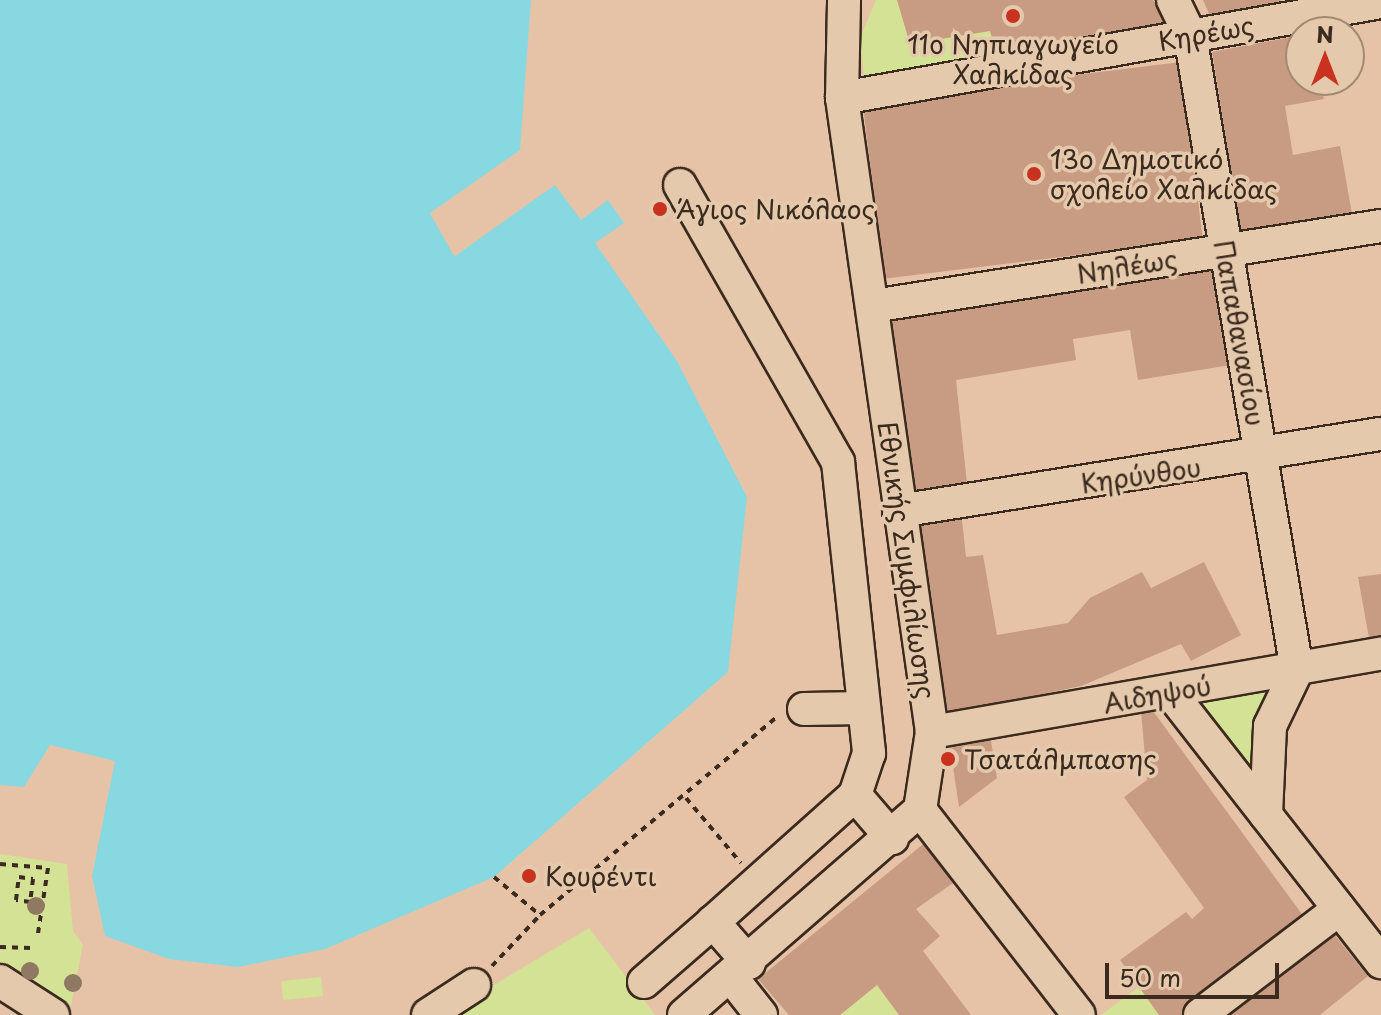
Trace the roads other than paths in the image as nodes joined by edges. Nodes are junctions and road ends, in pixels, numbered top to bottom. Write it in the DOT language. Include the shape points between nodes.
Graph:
graph roads {
  1 [pos="844,0"];
  2 [pos="1173,0"];
  3 [pos="1381,2"];
  4 [pos="1190,35"];
  5 [pos="842,98"];
  6 [pos="680,185"];
  7 [pos="1381,226"];
  8 [pos="1226,250"];
  9 [pos="873,306"];
  10 [pos="1381,434"];
  11 [pos="1261,457"];
  12 [pos="899,511"];
  13 [pos="1381,654"];
  14 [pos="1297,670"];
  15 [pos="1170,692"];
  16 [pos="864,708"];
  17 [pos="794,709"];
  18 [pos="932,732"];
  19 [pos="855,795"];
  20 [pos="920,810"];
  21 [pos="1266,815"];
  22 [pos="892,838"];
  23 [pos="1339,909"];
  24 [pos="713,922"];
  25 [pos="1381,962"];
  26 [pos="740,970"];
  27 [pos="0,981"];
  28 [pos="644,982"];
  29 [pos="474,985"];
  30 [pos="53,1015"];
  31 [pos="428,1015"];
  32 [pos="684,1015"];
  33 [pos="761,1015"];
  34 [pos="1079,1015"];
  35 [pos="1200,1015"];
  1 -- 5 [label="street, Εθνικής Συμφιλίωσης"];
  2 -- 4 [label="street, Παπαθανασίου"];
  3 -- 4 [label="street, Κηρέως"];
  4 -- 5 [label="street, Κηρέως"];
  4 -- 8 [label="street, Παπαθανασίου"];
  5 -- 9 [label="street, Εθνικής Συμφιλίωσης"];
  6 -- 16 [label="street" via="838,462"];
  7 -- 8 [label="street, Νηλέως"];
  8 -- 9 [label="street, Νηλέως"];
  8 -- 11 [label="street, Παπαθανασίου"];
  9 -- 12 [label="street, Εθνικής Συμφιλίωσης"];
  10 -- 11 [label="street, Κηρύνθου"];
  11 -- 12 [label="street, Κηρύνθου"];
  11 -- 14 [label="street, Παπαθανασίου"];
  12 -- 18 [label="street, Εθνικής Συμφιλίωσης"];
  13 -- 14 [label="street, Αιδηψού"];
  14 -- 15 [label="street, Αιδηψού"];
  14 -- 21 [label="street" via="1270,726"];
  15 -- 18 [label="street, Αιδηψού"];
  15 -- 21 [label="street"];
  16 -- 17 [label="street"];
  16 -- 19 [label="street" via="869,753"];
  18 -- 20 [label="street, Εθνικής Συμφιλίωσης"];
  19 -- 22 [label="street"];
  19 -- 24 [label="street"];
  20 -- 22 [label="street"];
  20 -- 34 [label="street"];
  21 -- 23 [label="street"];
  22 -- 26 [label="street"];
  23 -- 25 [label="street"];
  23 -- 35 [label="street"];
  24 -- 26 [label="street"];
  24 -- 28 [label="street"];
  26 -- 32 [label="street"];
  26 -- 33 [label="street"];
  27 -- 30 [label="street"];
  29 -- 31 [label="street"];
}
